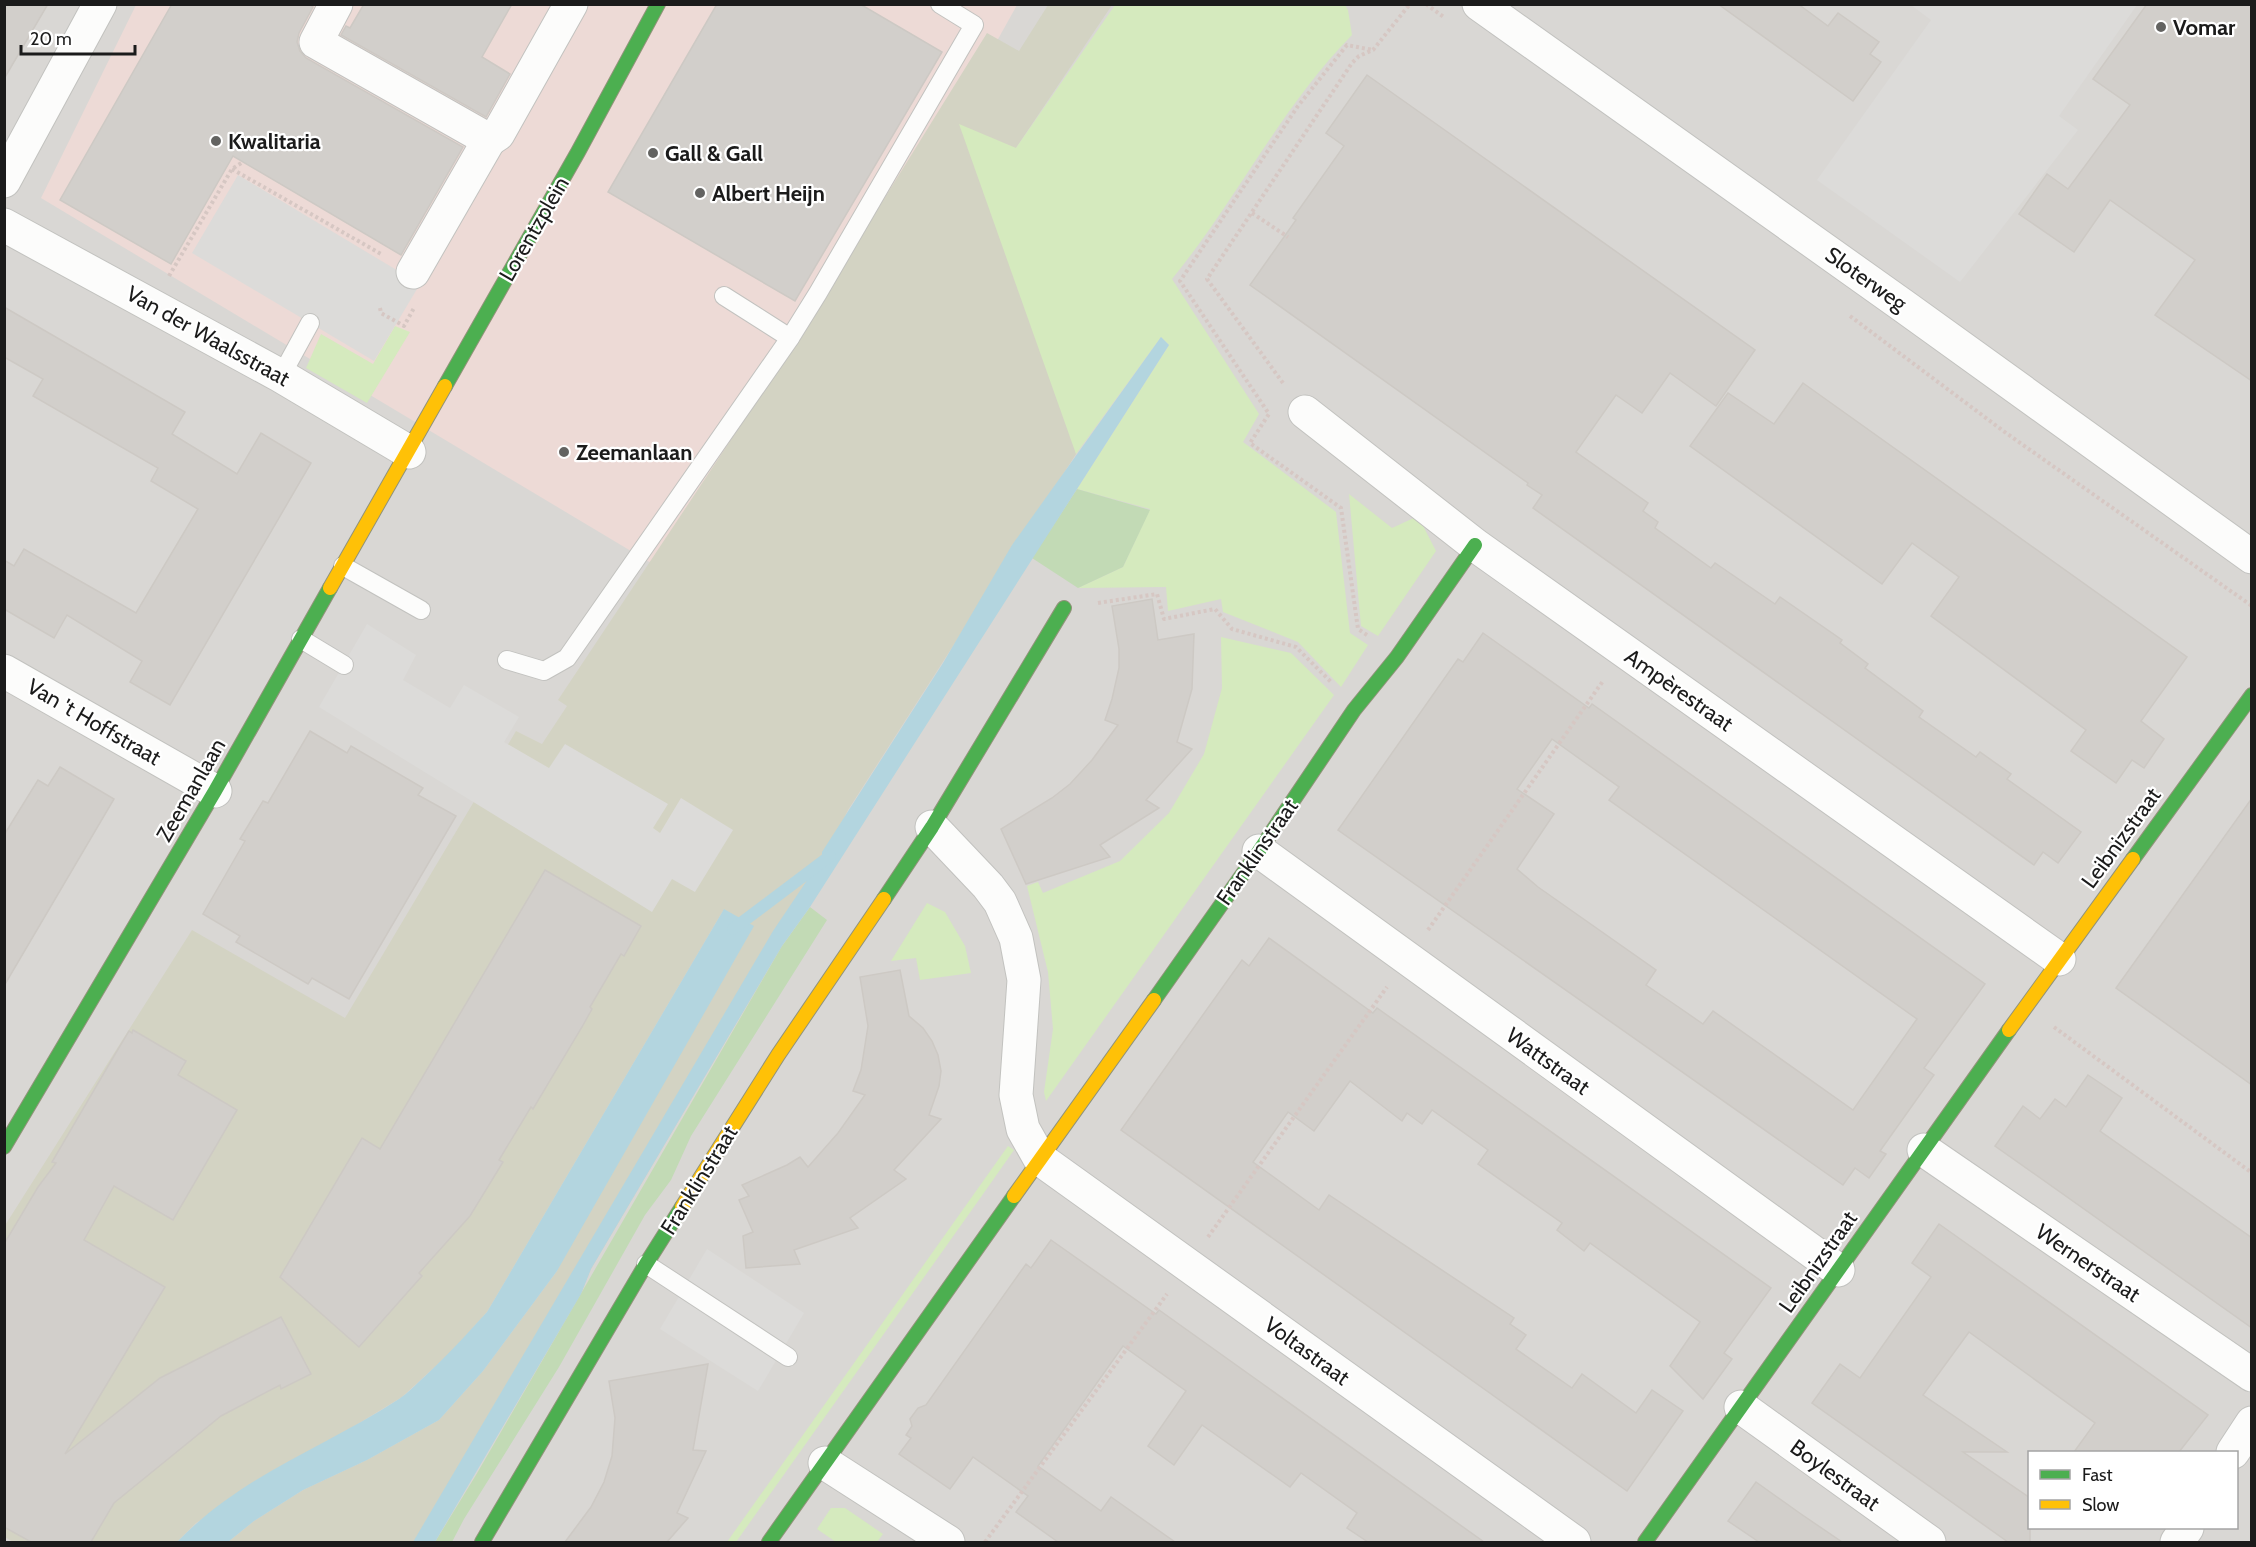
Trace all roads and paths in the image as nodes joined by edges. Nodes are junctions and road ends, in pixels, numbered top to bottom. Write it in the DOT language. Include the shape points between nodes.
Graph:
graph roads {
  1 [pos="100,4"];
  2 [pos="336,4"];
  3 [pos="571,4"];
  4 [pos="658,4"];
  5 [pos="940,4"];
  6 [pos="1410,4"];
  7 [pos="1479,4"];
  8 [pos="1373,50"];
  9 [pos="494,137"];
  10 [pos="243,162"];
  11 [pos="232,169"];
  12 [pos="4,181"];
  13 [pos="1252,213"];
  14 [pos="4,225"];
  15 [pos="1288,237"];
  16 [pos="413,272"];
  17 [pos="724,296"];
  18 [pos="152,306"];
  19 [pos="310,323"];
  20 [pos="790,338"];
  21 [pos="281,376"];
  22 [pos="1305,412"];
  23 [pos="409,452"];
  24 [pos="1475,545"];
  25 [pos="2252,557"];
  26 [pos="343,566"];
  27 [pos="1064,608"];
  28 [pos="421,610"];
  29 [pos="301,639"];
  30 [pos="1624,651"];
  31 [pos="1396,657"];
  32 [pos="507,660"];
  33 [pos="344,665"];
  34 [pos="4,671"];
  35 [pos="2252,695"];
  36 [pos="1354,710"];
  37 [pos="215,791"];
  38 [pos="932,827"];
  39 [pos="1259,851"];
  40 [pos="1408,959"];
  41 [pos="2059,959"];
  42 [pos="2027,1007"];
  43 [pos="5,1143"];
  44 [pos="1924,1150"];
  45 [pos="1040,1159"];
  46 [pos="2252,1173"];
  47 [pos="646,1264"];
  48 [pos="1188,1265"];
  49 [pos="1838,1270"];
  50 [pos="788,1357"];
  51 [pos="2252,1375"];
  52 [pos="1742,1407"];
  53 [pos="2252,1424"];
  54 [pos="2234,1451"];
  55 [pos="825,1463"];
  56 [pos="2186,1529"];
  57 [pos="482,1542"];
  58 [pos="769,1542"];
  59 [pos="948,1542"];
  60 [pos="985,1542"];
  61 [pos="1574,1542"];
  62 [pos="1646,1542"];
  63 [pos="1929,1542"];
  64 [pos="2177,1542"];
  1 -- 12 [label="street"];
  2 -- 9 [label="street" via="316,42"];
  3 -- 9 [label="street"];
  4 -- 23 [label="street, Lorentzplein"];
  5 -- 20 [label="lane" via="974,25"];
  6 -- 8 [label="path"];
  7 -- 25 [label="street, Sloterweg"];
  8 -- 13 [label="path" via="1352,63"];
  8 -- 31 [label="path" via="1347,45 1298,106 1180,281 1269,414 1250,443 1341,508 1358,629"];
  9 -- 16 [label="street"];
  10 -- 11 [label="path"];
  11 -- 16 [label="path"];
  11 -- 18 [label="path"];
  13 -- 15 [label="path"];
  13 -- 22 [label="path" via="1207,279"];
  14 -- 18 [label="street, Van der Waalsstraat"];
  17 -- 20 [label="lane"];
  18 -- 21 [label="street, Van der Waalsstraat"];
  19 -- 21 [label="lane"];
  20 -- 32 [label="lane" via="567,658 544,671"];
  21 -- 23 [label="street, Van der Waalsstraat"];
  22 -- 24 [label="street, Ampèrestraat"];
  23 -- 26 [label="street, Zeemanlaan"];
  24 -- 30 [label="street, Ampèrestraat"];
  24 -- 31 [label="street, Franklinstraat"];
  26 -- 28 [label="lane"];
  26 -- 29 [label="street, Zeemanlaan"];
  27 -- 36 [label="path" via="1157,594 1164,619 1215,609 1232,629 1296,647"];
  27 -- 38 [label="street, Franklinstraat"];
  29 -- 33 [label="lane"];
  29 -- 37 [label="street, Zeemanlaan"];
  30 -- 40 [label="path"];
  30 -- 41 [label="street, Ampèrestraat"];
  31 -- 36 [label="street, Franklinstraat"];
  34 -- 37 [label="street, Van 't Hoffstraat"];
  35 -- 41 [label="street, Leibnizstraat"];
  36 -- 39 [label="street, Franklinstraat"];
  37 -- 43 [label="street, Zeemanlaan"];
  38 -- 45 [label="street" via="994,894 1016,938 1024,980 1016,1095 1023,1129"];
  38 -- 47 [label="street, Franklinstraat" via="778,1055"];
  39 -- 40 [label="street, Wattstraat"];
  39 -- 45 [label="street, Franklinstraat"];
  40 -- 48 [label="path"];
  40 -- 49 [label="street, Wattstraat"];
  41 -- 42 [label="street, Leibnizstraat"];
  42 -- 44 [label="street, Leibnizstraat"];
  42 -- 46 [label="path"];
  44 -- 49 [label="street, Leibnizstraat"];
  44 -- 51 [label="street, Wernerstraat"];
  45 -- 48 [label="street, Voltastraat"];
  45 -- 55 [label="street, Franklinstraat"];
  47 -- 50 [label="lane"];
  47 -- 57 [label="street, Franklinstraat"];
  48 -- 60 [label="path"];
  48 -- 61 [label="street, Voltastraat"];
  49 -- 52 [label="street, Leibnizstraat"];
  52 -- 62 [label="street, Leibnizstraat"];
  52 -- 63 [label="street, Boylestraat"];
  53 -- 54 [label="street"];
  55 -- 58 [label="street, Franklinstraat"];
  55 -- 59 [label="street"];
  56 -- 64 [label="street"];
}
